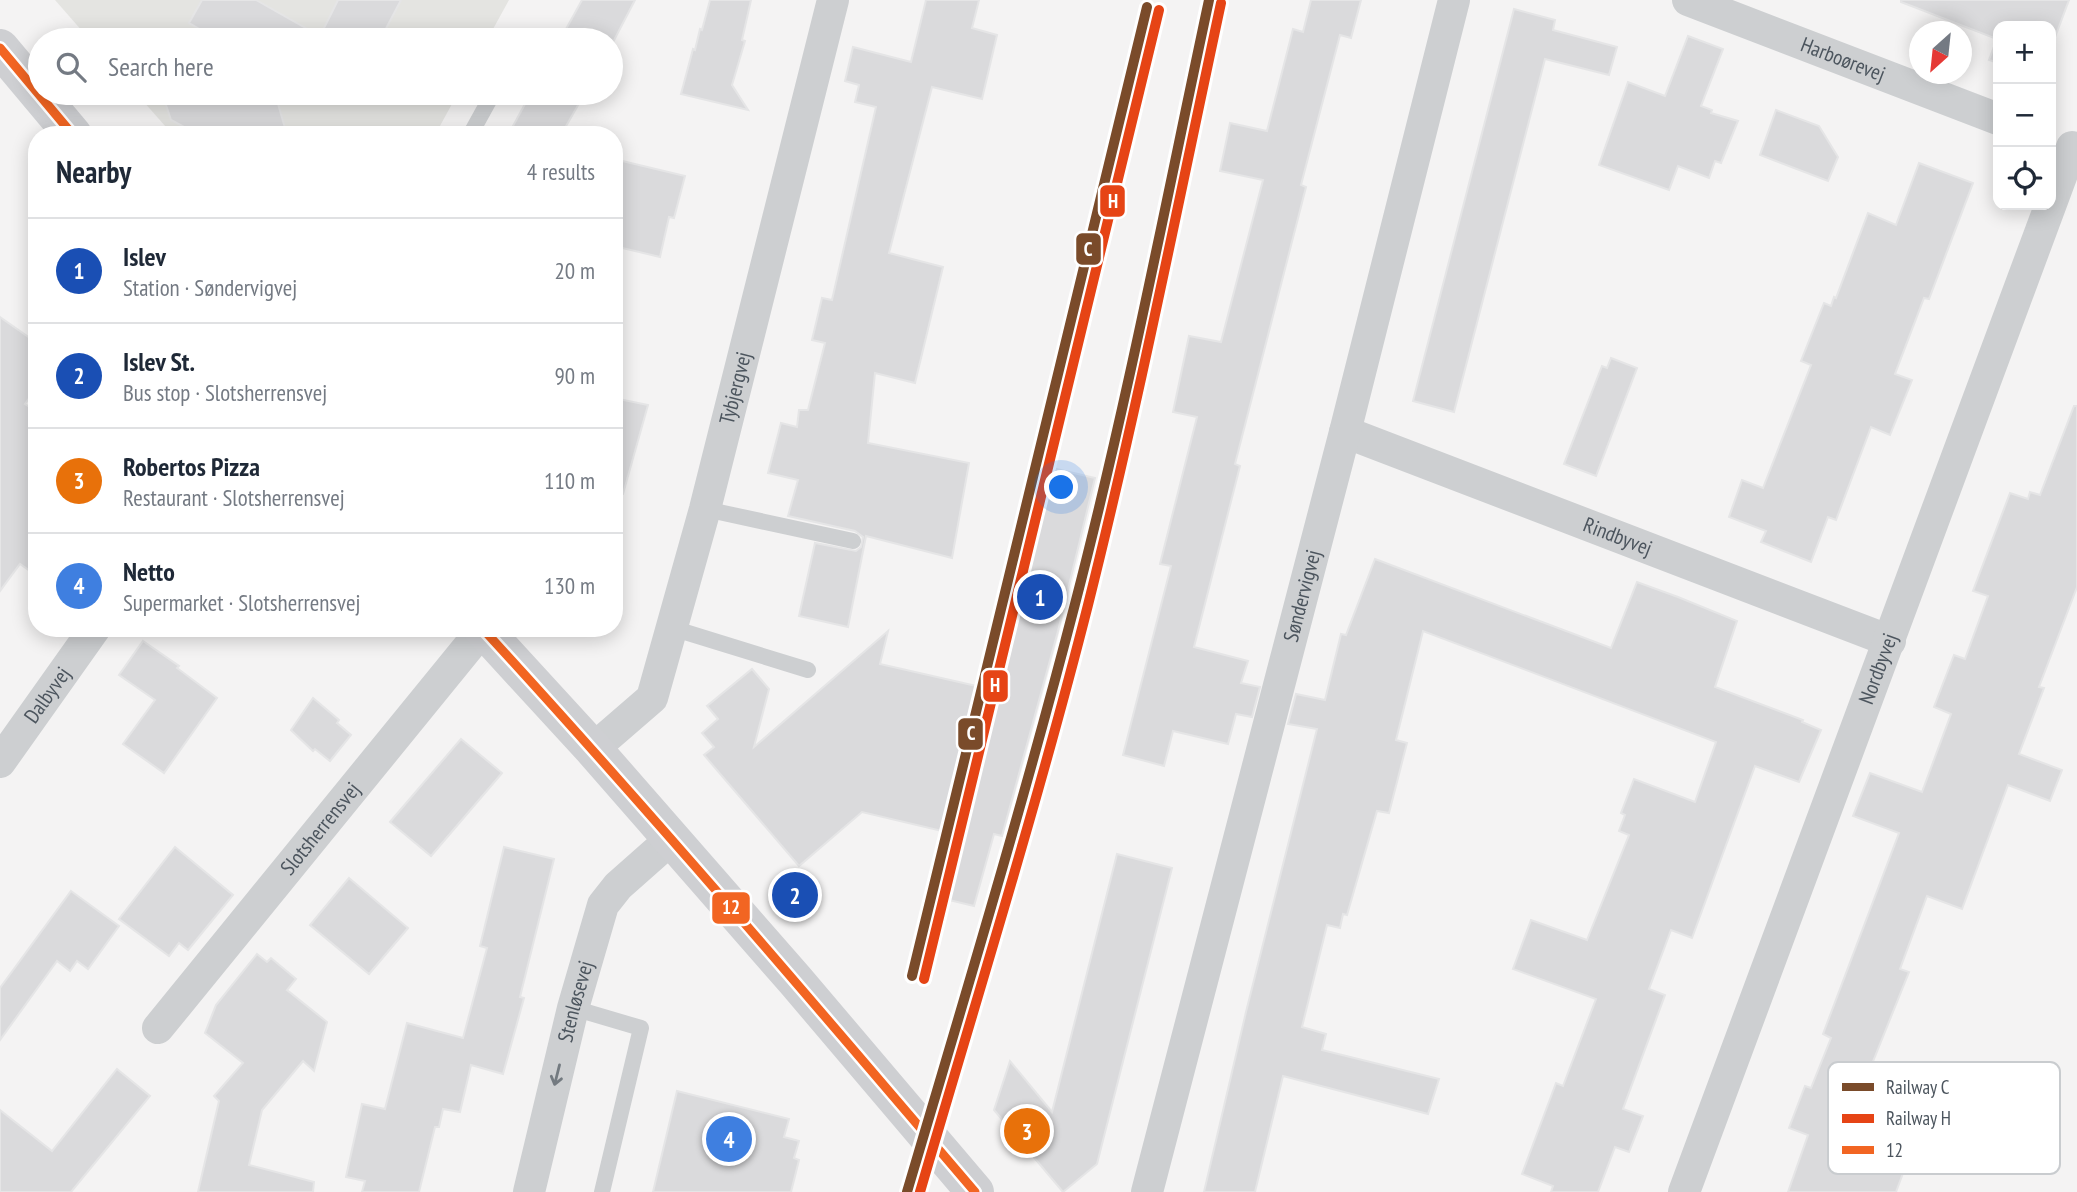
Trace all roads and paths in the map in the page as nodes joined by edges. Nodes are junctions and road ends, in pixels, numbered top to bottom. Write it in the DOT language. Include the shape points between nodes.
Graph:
graph roads {
  1 [pos="833,0"];
  2 [pos="1454,0"];
  3 [pos="1688,0"];
  4 [pos="0,48"];
  5 [pos="28,81"];
  6 [pos="48,105"];
  7 [pos="487,105"];
  8 [pos="1993,117"];
  9 [pos="65,126"];
  10 [pos="475,126"];
  11 [pos="2067,145"];
  12 [pos="1345,432"];
  13 [pos="705,509"];
  14 [pos="853,541"];
  15 [pos="671,628"];
  16 [pos="89,637"];
  17 [pos="476,637"];
  18 [pos="490,637"];
  19 [pos="1890,641"];
  20 [pos="808,670"];
  21 [pos="593,749"];
  22 [pos="0,761"];
  23 [pos="670,840"];
  24 [pos="573,1008"];
  25 [pos="158,1028"];
  26 [pos="528,1192"];
  27 [pos="602,1192"];
  28 [pos="975,1192"];
  29 [pos="1147,1192"];
  30 [pos="1684,1192"];
  1 -- 13 [label="street, Tybjergvej"];
  2 -- 12 [label="street, Søndervigvej"];
  3 -- 8 [label="street, Harboørevej"];
  4 -- 5 [label="street"];
  6 -- 9 [label="street"];
  7 -- 10 [label="lane"];
  11 -- 19 [label="street, Nordbyvej"];
  12 -- 19 [label="street, Rindbyvej"];
  12 -- 29 [label="street, Søndervigvej"];
  13 -- 14 [label="lane"];
  13 -- 15 [label="street, Tybjergvej"];
  15 -- 20 [label="lane"];
  15 -- 21 [label="street, Tybjergvej" via="652,698"];
  16 -- 22 [label="street, Dalbyvej"];
  17 -- 25 [label="street, Slotsherrensvej"];
  18 -- 21 [label="street, Slotsherrensvej"];
  19 -- 30 [label="street, Nordbyvej"];
  21 -- 23 [label="street, Slotsherrensvej"];
  23 -- 24 [label="street, Stenløsevej" via="603,905"];
  23 -- 28 [label="street, Slotsherrensvej"];
  24 -- 26 [label="street, Stenløsevej, one-way"];
  24 -- 27 [label="lane" via="641,1028"];
}
